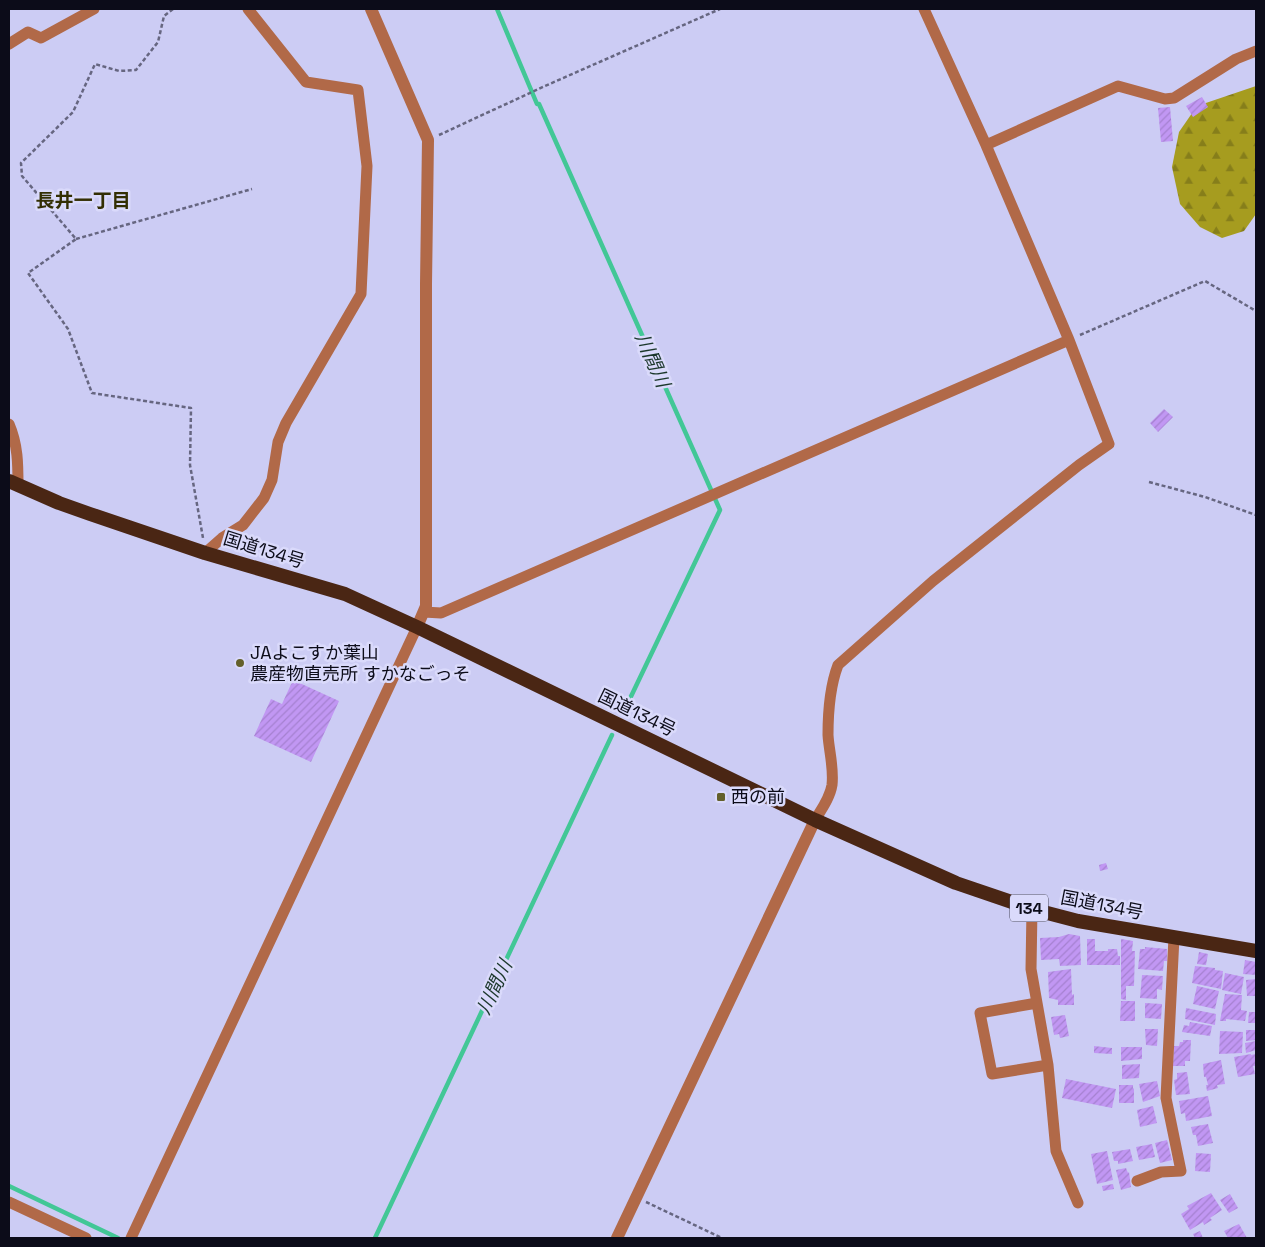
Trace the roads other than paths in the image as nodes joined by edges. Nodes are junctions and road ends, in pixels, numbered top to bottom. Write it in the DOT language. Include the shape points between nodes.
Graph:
graph roads {
  1 [pos="94,9"];
  2 [pos="248,9"];
  3 [pos="372,9"];
  4 [pos="924,9"];
  5 [pos="9,44"];
  6 [pos="1256,51"];
  7 [pos="986,146"];
  8 [pos="1069,340"];
  9 [pos="9,424"];
  10 [pos="13,483"];
  11 [pos="205,553"];
  12 [pos="424,612"];
  13 [pos="417,627"];
  14 [pos="815,820"];
  15 [pos="1032,909"];
  16 [pos="1174,937"];
  17 [pos="1256,951"];
  18 [pos="1037,1003"];
  19 [pos="1048,1065"];
  20 [pos="1137,1181"];
  21 [pos="9,1202"];
  22 [pos="1078,1203"];
  23 [pos="132,1236"];
  24 [pos="86,1238"];
  25 [pos="617,1238"];
  1 -- 5 [label="street" via="41,38 28,32"];
  2 -- 11 [label="street" via="306,82 358,90 367,166 361,294 286,423 278,442 272,480 264,498 244,525"];
  3 -- 12 [label="street" via="428,140"];
  4 -- 7 [label="street"];
  6 -- 7 [label="street" via="1236,58 1174,98 1165,99 1118,86"];
  7 -- 8 [label="street"];
  8 -- 12 [label="street" via="441,613"];
  8 -- 14 [label="street" via="1109,444 933,581 838,665 832,682 828,733 832,786"];
  9 -- 10 [label="street" via="18,458"];
  10 -- 11 [label="highway, 国道134号 / 134" via="59,504"];
  11 -- 13 [label="highway, 国道134号 / 134" via="345,594"];
  12 -- 13 [label="street"];
  13 -- 14 [label="highway, 国道134号 / 134"];
  13 -- 23 [label="street"];
  14 -- 15 [label="highway, 国道134号 / 134" via="956,883"];
  14 -- 25 [label="street"];
  15 -- 16 [label="highway, 国道134号 / 134" via="1078,921"];
  15 -- 18 [label="street" via="1031,969"];
  16 -- 17 [label="highway, 国道134号 / 134"];
  16 -- 20 [label="street" via="1166,1100 1180,1171 1161,1172"];
  18 -- 19 [label="street"];
  18 -- 19 [label="street" via="980,1013 992,1074"];
  19 -- 22 [label="street" via="1056,1151"];
  21 -- 24 [label="street"];
}
